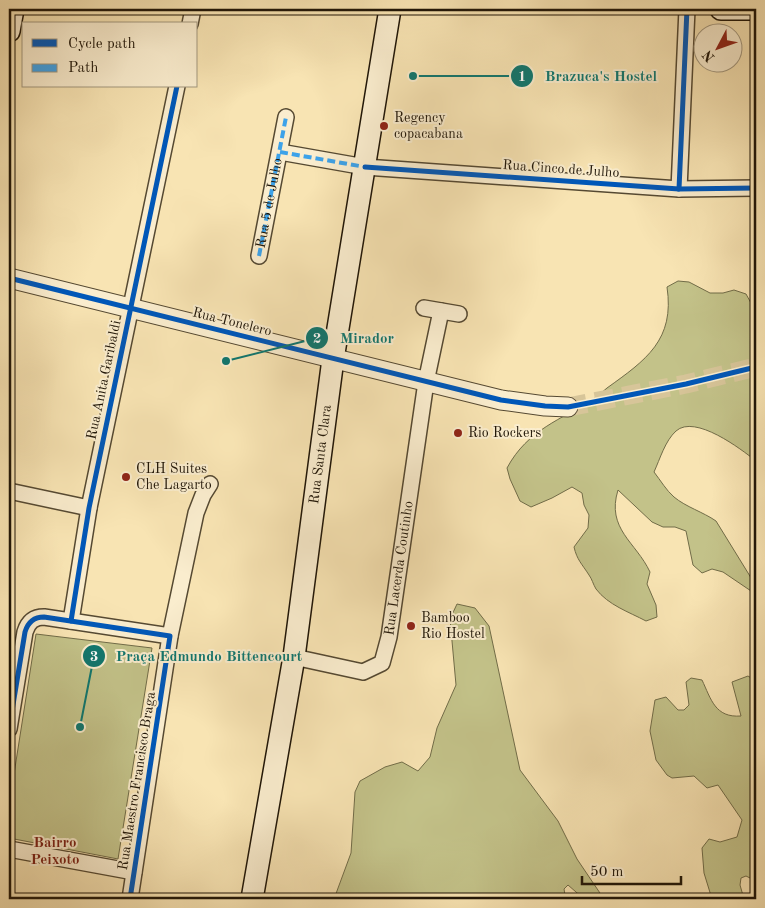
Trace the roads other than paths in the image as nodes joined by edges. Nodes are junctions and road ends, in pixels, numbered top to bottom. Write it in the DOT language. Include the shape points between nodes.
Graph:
graph roads {
  1 [pos="13,9"];
  2 [pos="193,9"];
  3 [pos="390,9"];
  4 [pos="687,9"];
  5 [pos="721,9"];
  6 [pos="756,9"];
  7 [pos="190,22"];
  8 [pos="9,31"];
  9 [pos="177,88"];
  10 [pos="286,117"];
  11 [pos="280,152"];
  12 [pos="365,167"];
  13 [pos="756,188"];
  14 [pos="680,189"];
  15 [pos="259,256"];
  16 [pos="9,278"];
  17 [pos="424,308"];
  18 [pos="131,309"];
  19 [pos="442,311"];
  20 [pos="459,314"];
  21 [pos="333,359"];
  22 [pos="426,382"];
  23 [pos="568,407"];
  24 [pos="210,484"];
  25 [pos="9,491"];
  26 [pos="89,508"];
  27 [pos="71,621"];
  28 [pos="170,636"];
  29 [pos="294,657"];
  30 [pos="9,729"];
  31 [pos="9,849"];
  32 [pos="134,872"];
  33 [pos="130,899"];
  34 [pos="252,899"];
  1 -- 8 [label="main road"];
  2 -- 7 [label="street"];
  3 -- 12 [label="main road, Rua Santa Clara"];
  4 -- 14 [label="street"];
  5 -- 6 [label="main road"];
  9 -- 18 [label="street, Rua Anita Garibaldi"];
  10 -- 11 [label="street, Rua 5 de Julho"];
  11 -- 12 [label="street, Rua 5 de Julho"];
  11 -- 15 [label="street, Rua 5 de Julho"];
  12 -- 14 [label="street, Rua Cinco de Julho"];
  12 -- 21 [label="main road, Rua Santa Clara"];
  13 -- 14 [label="street, Rua Cinco de Julho"];
  16 -- 18 [label="street, Rua Tonelero"];
  17 -- 19 [label="street"];
  18 -- 21 [label="street, Rua Tonelero"];
  18 -- 26 [label="street, Rua Anita Garibaldi"];
  19 -- 20 [label="street"];
  19 -- 22 [label="street"];
  21 -- 22 [label="street, Rua Tonelero"];
  21 -- 29 [label="main road, Rua Santa Clara"];
  22 -- 23 [label="street, Rua Tonelero" via="501,400"];
  22 -- 29 [label="street, Rua Lacerda Coutinho" via="389,637 382,662 363,672"];
  24 -- 28 [label="street, Rua Maestro Francisco Braga" via="196,513"];
  25 -- 26 [label="street"];
  26 -- 27 [label="street, Rua Anita Garibaldi"];
  27 -- 28 [label="street"];
  27 -- 30 [label="street" via="38,617 27,626"];
  28 -- 32 [label="street, Rua Maestro Francisco Braga"];
  29 -- 34 [label="main road, Rua Santa Clara"];
  31 -- 32 [label="street"];
  32 -- 33 [label="street, Rua Maestro Francisco Braga"];
}
